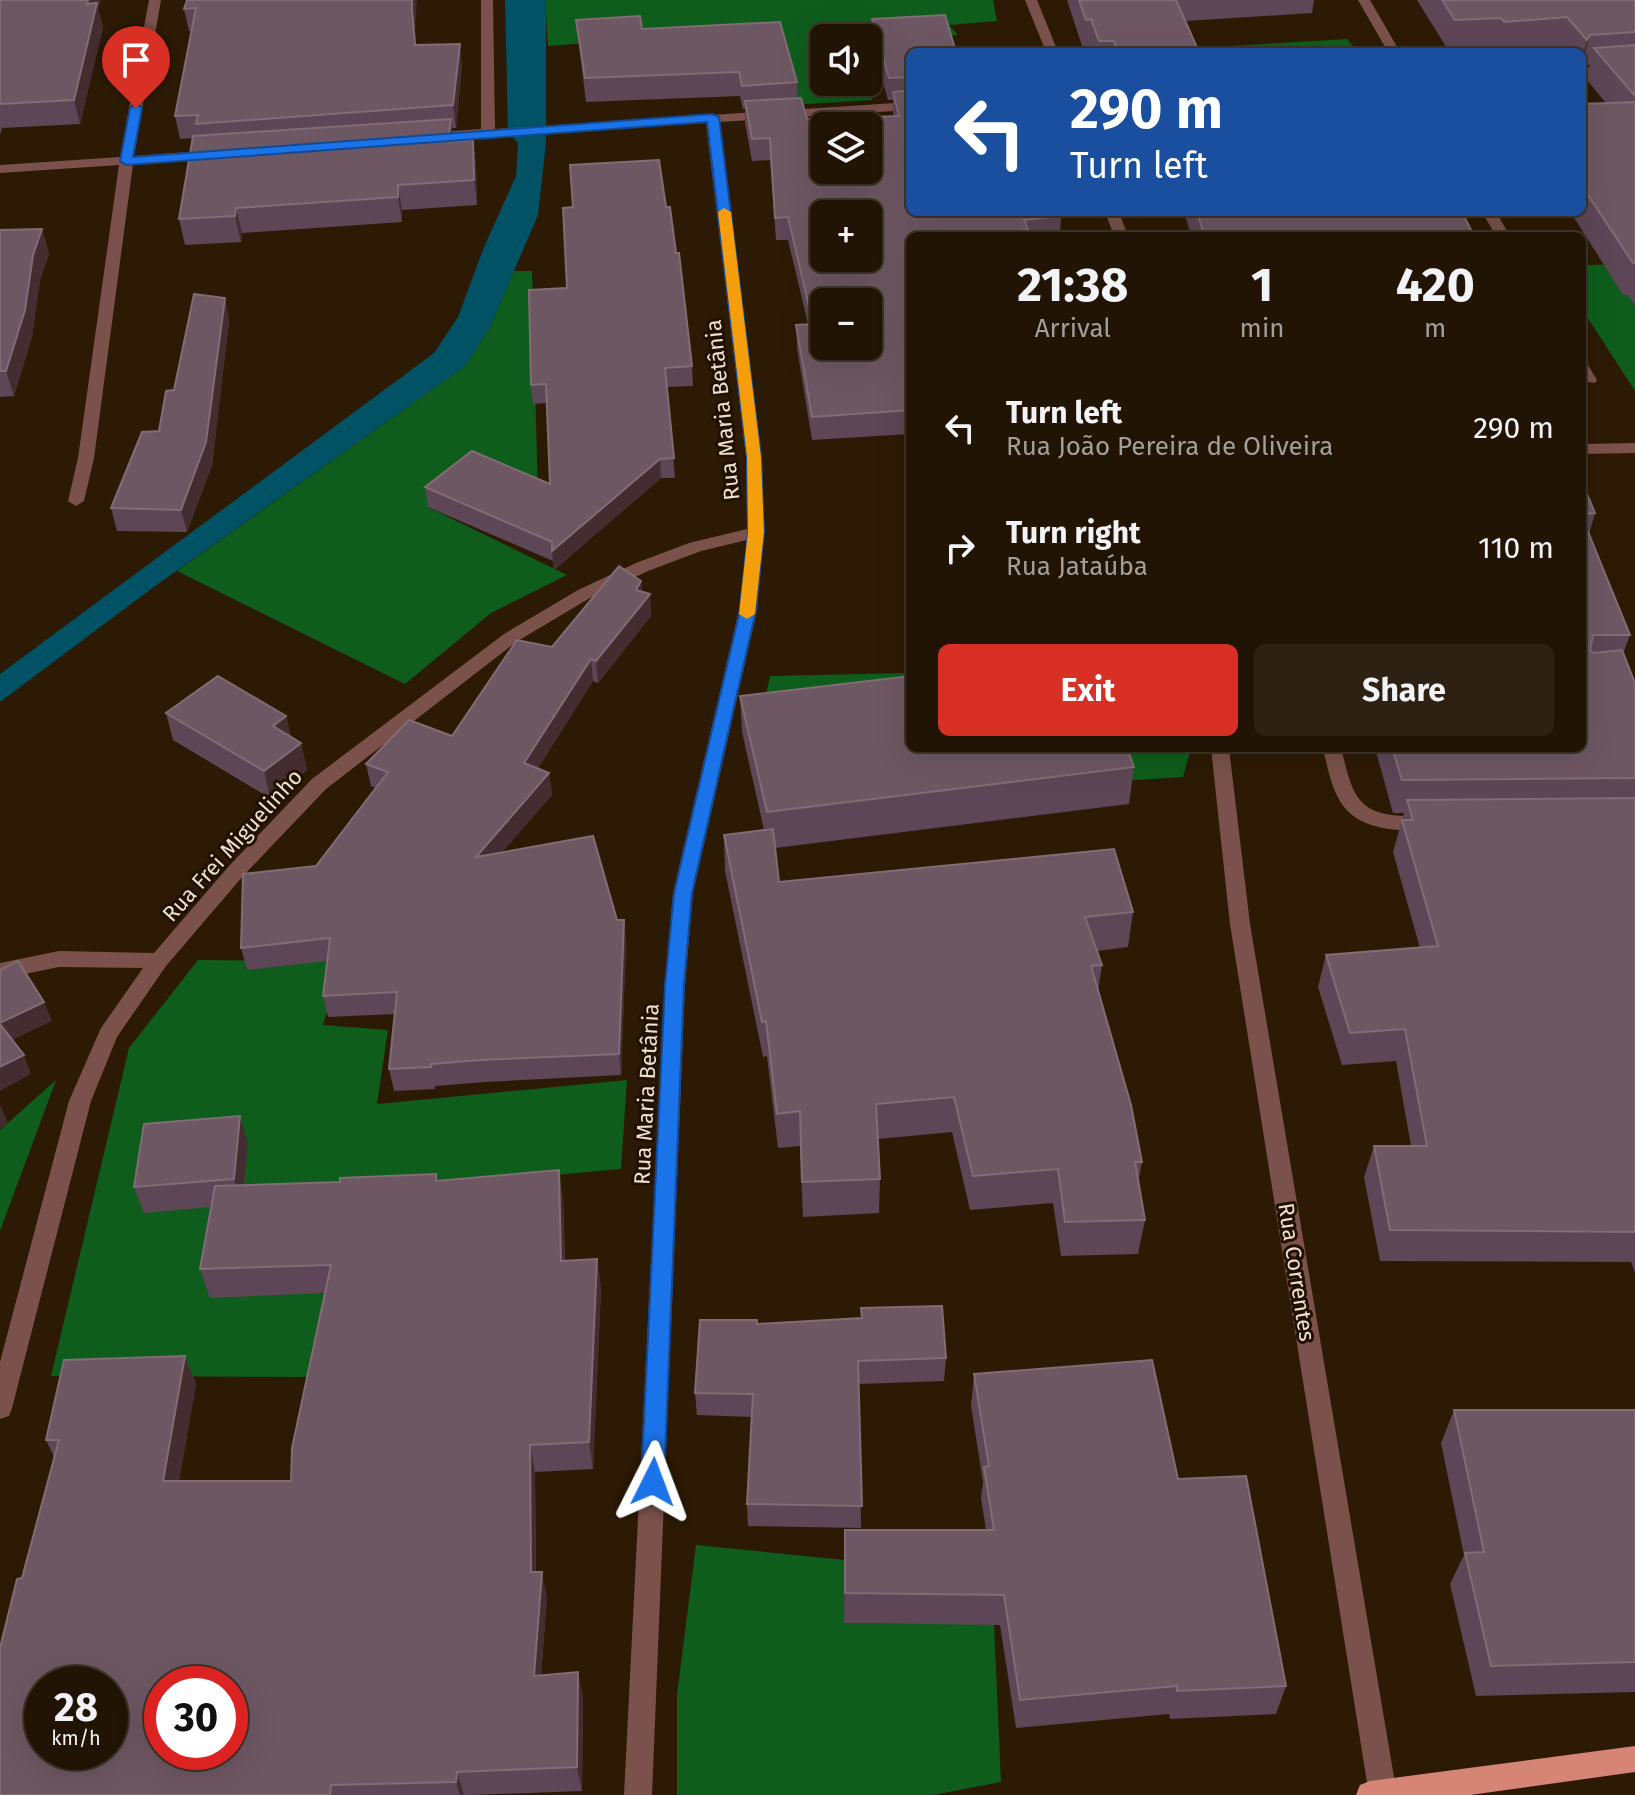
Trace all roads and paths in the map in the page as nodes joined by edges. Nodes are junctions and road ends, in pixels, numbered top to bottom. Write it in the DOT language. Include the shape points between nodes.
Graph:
graph roads {
  1 [pos="155,0"];
  2 [pos="487,0"];
  3 [pos="1031,0"];
  4 [pos="1364,0"];
  5 [pos="1050,48"];
  6 [pos="1392,48"];
  7 [pos="1635,68"];
  8 [pos="1586,72"];
  9 [pos="906,106"];
  10 [pos="712,117"];
  11 [pos="488,133"];
  12 [pos="409,139"];
  13 [pos="236,153"];
  14 [pos="126,161"];
  15 [pos="0,169"];
  16 [pos="1635,448"];
  17 [pos="1586,449"];
  18 [pos="76,501"];
  19 [pos="756,532"];
  20 [pos="1220,752"];
  21 [pos="1333,752"];
  22 [pos="1455,823"];
  23 [pos="159,961"];
  24 [pos="0,971"];
  25 [pos="0,1408"];
  26 [pos="1635,1759"];
  27 [pos="1379,1794"];
  28 [pos="638,1795"];
  1 -- 14 [label="street"];
  2 -- 11 [label="street"];
  3 -- 5 [label="street"];
  4 -- 6 [label="street"];
  7 -- 8 [label="street"];
  9 -- 10 [label="street"];
  10 -- 11 [label="street"];
  10 -- 19 [label="street, Rua Maria Betânia" via="754,457"];
  11 -- 12 [label="street"];
  13 -- 14 [label="street"];
  14 -- 15 [label="street"];
  14 -- 18 [label="street"];
  16 -- 17 [label="street"];
  19 -- 23 [label="street, Rua Frei Miguelinho" via="642,567 510,638 319,784"];
  19 -- 28 [label="street, Rua Maria Betânia" via="748,610 683,893"];
  20 -- 27 [label="street, Rua Correntes" via="1240,924"];
  21 -- 22 [label="street" via="1346,801 1357,813 1380,823"];
  23 -- 24 [label="street" via="91,956 32,960"];
  23 -- 25 [label="street, Rua Frei Miguelinho" via="108,1034 80,1101"];
  26 -- 27 [label="main road"];
}
